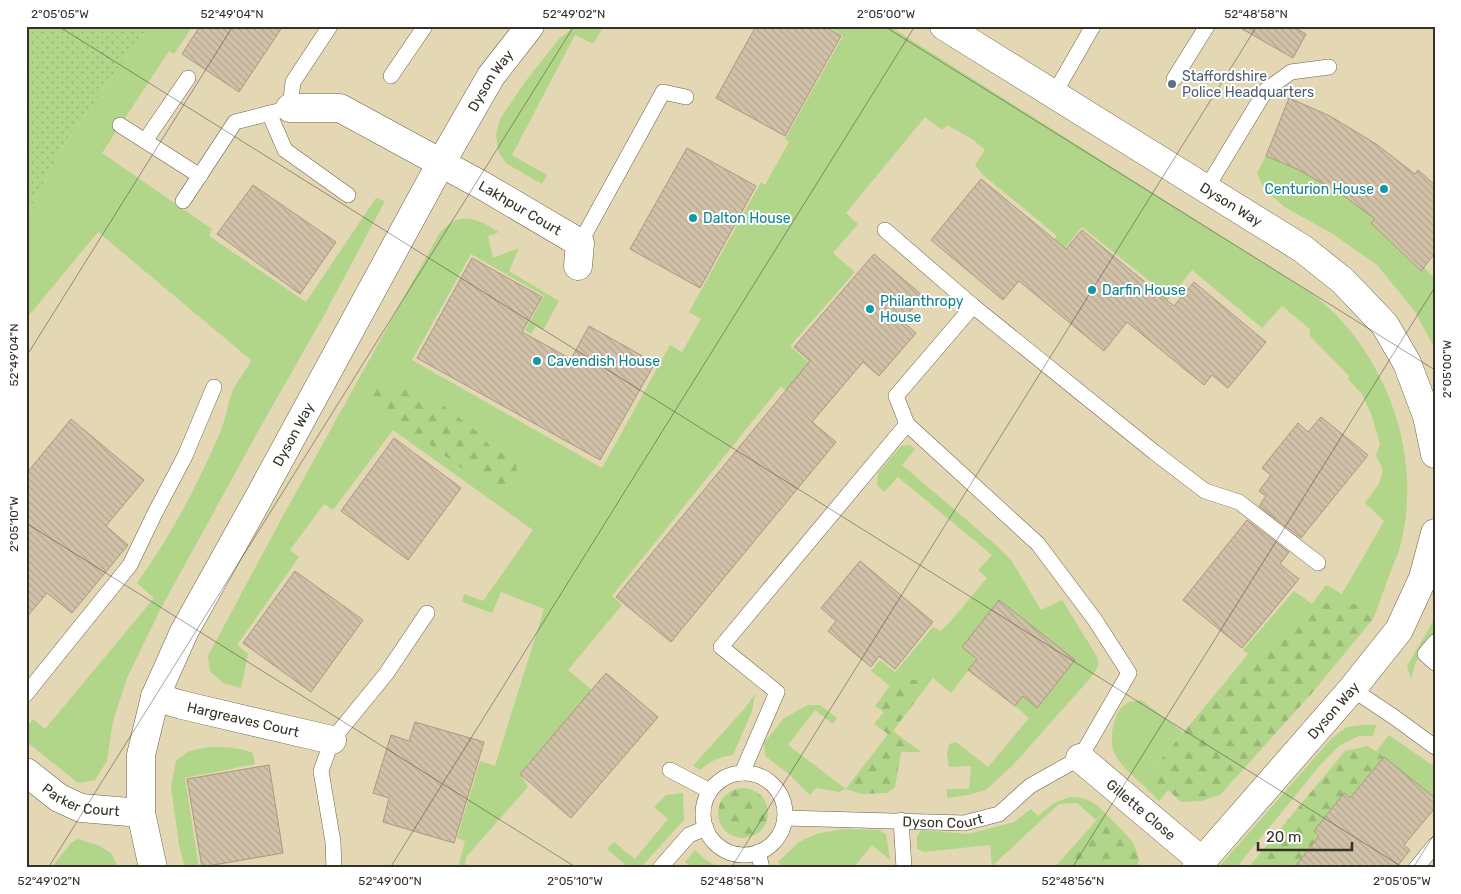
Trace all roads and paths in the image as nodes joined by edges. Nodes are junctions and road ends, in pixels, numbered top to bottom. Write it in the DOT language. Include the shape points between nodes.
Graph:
graph roads {
  1 [pos="330,26"];
  2 [pos="425,26"];
  3 [pos="530,26"];
  4 [pos="944,26"];
  5 [pos="1093,26"];
  6 [pos="1208,26"];
  7 [pos="1328,67"];
  8 [pos="391,76"];
  9 [pos="188,78"];
  10 [pos="1174,79"];
  11 [pos="1054,94"];
  12 [pos="686,97"];
  13 [pos="280,110"];
  14 [pos="120,125"];
  15 [pos="145,141"];
  16 [pos="441,163"];
  17 [pos="200,176"];
  18 [pos="1206,189"];
  19 [pos="348,195"];
  20 [pos="183,201"];
  21 [pos="885,230"];
  22 [pos="579,254"];
  23 [pos="973,306"];
  24 [pos="214,387"];
  25 [pos="907,424"];
  26 [pos="1435,454"];
  27 [pos="1435,533"];
  28 [pos="1318,563"];
  29 [pos="428,613"];
  30 [pos="1435,642"];
  31 [pos="1435,663"];
  32 [pos="1352,690"];
  33 [pos="26,694"];
  34 [pos="155,698"];
  35 [pos="332,740"];
  36 [pos="1435,747"];
  37 [pos="1080,758"];
  38 [pos="670,770"];
  39 [pos="26,772"];
  40 [pos="742,773"];
  41 [pos="710,791"];
  42 [pos="141,813"];
  43 [pos="785,818"];
  44 [pos="901,820"];
  45 [pos="706,828"];
  46 [pos="1435,845"];
  47 [pos="758,852"];
  48 [pos="1199,865"];
  49 [pos="153,868"];
  50 [pos="334,868"];
  51 [pos="660,868"];
  52 [pos="762,868"];
  53 [pos="904,868"];
  54 [pos="1416,868"];
  1 -- 13 [label="lane" via="293,82"];
  2 -- 8 [label="lane"];
  3 -- 16 [label="street, Dyson Way" via="491,76"];
  4 -- 11 [label="street, Dyson Way"];
  5 -- 11 [label="lane"];
  6 -- 10 [label="lane"];
  7 -- 18 [label="lane" via="1291,72 1266,90"];
  9 -- 15 [label="lane"];
  11 -- 18 [label="street, Dyson Way"];
  12 -- 22 [label="lane" via="662,92"];
  13 -- 16 [label="street, Lakhpur Court" via="340,108"];
  13 -- 17 [label="lane" via="235,122"];
  13 -- 19 [label="lane" via="285,150"];
  14 -- 15 [label="lane"];
  15 -- 17 [label="lane"];
  16 -- 22 [label="street, Lakhpur Court" via="484,187"];
  16 -- 34 [label="street, Dyson Way" via="184,632"];
  17 -- 20 [label="lane"];
  18 -- 26 [label="street, Dyson Way" via="1303,249 1343,280 1385,325 1406,363 1427,416"];
  21 -- 23 [label="lane"];
  23 -- 25 [label="lane" via="896,396"];
  23 -- 28 [label="lane" via="1205,491 1239,502"];
  24 -- 33 [label="lane" via="185,456 130,566"];
  25 -- 37 [label="lane" via="1038,544 1095,620 1129,673"];
  25 -- 40 [label="lane" via="721,647 777,692"];
  27 -- 32 [label="street, Dyson Way" via="1423,578 1398,630"];
  29 -- 35 [label="lane" via="386,674"];
  30 -- 31 [label="lane" via="1425,654"];
  32 -- 36 [label="lane"];
  32 -- 48 [label="street, Dyson Way"];
  34 -- 35 [label="street, Hargreaves Court"];
  34 -- 42 [label="street, Dyson Way" via="141,755"];
  35 -- 50 [label="lane" via="321,771"];
  37 -- 44 [label="lane, Dyson Court" via="1030,786 999,814 964,822"];
  37 -- 48 [label="street, Gillette Close"];
  38 -- 41 [label="lane"];
  39 -- 42 [label="street, Parker Court" via="59,798 81,808"];
  40 -- 41 [label="lane" via="719,782"];
  40 -- 43 [label="lane" via="756,775 778,791 784,804"];
  41 -- 45 [label="lane" via="705,803"];
  42 -- 49 [label="street, Dyson Way"];
  43 -- 44 [label="lane, Dyson Court"];
  43 -- 47 [label="lane" via="776,839"];
  44 -- 53 [label="lane"];
  45 -- 47 [label="lane" via="722,848 746,855"];
  45 -- 51 [label="lane" via="690,835"];
  46 -- 54 [label="lane"];
  47 -- 52 [label="lane"];
}
